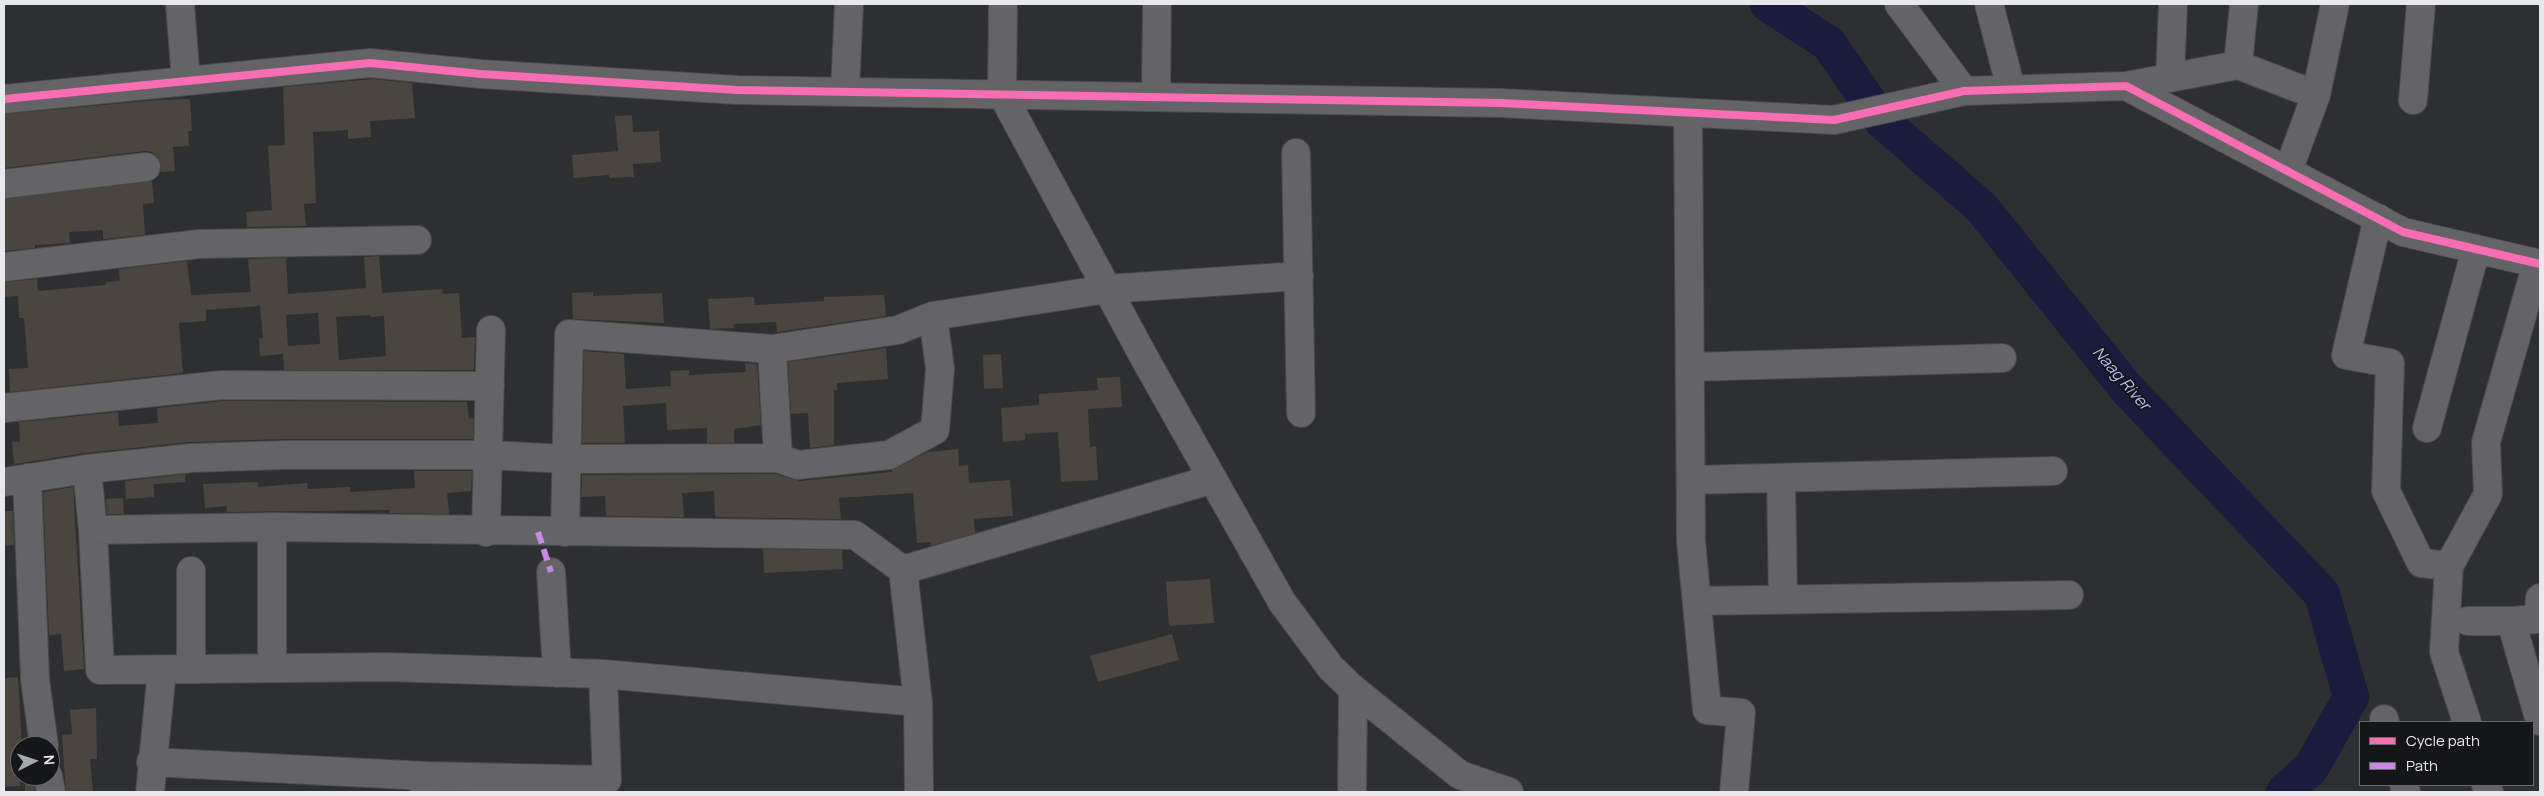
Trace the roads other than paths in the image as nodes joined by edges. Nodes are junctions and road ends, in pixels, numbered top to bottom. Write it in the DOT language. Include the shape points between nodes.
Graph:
graph roads {
  1 [pos="180,4"];
  2 [pos="849,4"];
  3 [pos="1003,4"];
  4 [pos="1157,4"];
  5 [pos="1899,4"];
  6 [pos="1989,4"];
  7 [pos="2173,4"];
  8 [pos="2244,4"];
  9 [pos="2334,4"];
  10 [pos="2421,4"];
  11 [pos="2238,65"];
  12 [pos="2170,78"];
  13 [pos="186,81"];
  14 [pos="2126,86"];
  15 [pos="2011,89"];
  16 [pos="845,91"];
  17 [pos="1964,91"];
  18 [pos="1002,94"];
  19 [pos="2316,95"];
  20 [pos="1156,97"];
  21 [pos="4,99"];
  22 [pos="2412,100"];
  23 [pos="1688,114"];
  24 [pos="1296,153"];
  25 [pos="146,166"];
  26 [pos="2288,171"];
  27 [pos="4,184"];
  28 [pos="2378,218"];
  29 [pos="417,240"];
  30 [pos="2476,249"];
  31 [pos="2539,263"];
  32 [pos="4,266"];
  33 [pos="1298,276"];
  34 [pos="1107,289"];
  35 [pos="933,316"];
  36 [pos="492,330"];
  37 [pos="772,349"];
  38 [pos="2002,358"];
  39 [pos="1690,367"];
  40 [pos="490,386"];
  41 [pos="4,408"];
  42 [pos="1301,413"];
  43 [pos="2427,428"];
  44 [pos="489,455"];
  45 [pos="778,458"];
  46 [pos="566,459"];
  47 [pos="87,469"];
  48 [pos="2053,472"];
  49 [pos="1781,478"];
  50 [pos="1213,479"];
  51 [pos="15,480"];
  52 [pos="1691,480"];
  53 [pos="272,527"];
  54 [pos="93,530"];
  55 [pos="486,532"];
  56 [pos="565,532"];
  57 [pos="2449,566"];
  58 [pos="903,570"];
  59 [pos="191,571"];
  60 [pos="551,572"];
  61 [pos="2069,595"];
  62 [pos="2540,598"];
  63 [pos="1784,600"];
  64 [pos="1697,601"];
  65 [pos="2511,620"];
  66 [pos="2468,621"];
  67 [pos="272,668"];
  68 [pos="162,670"];
  69 [pos="191,670"];
  70 [pos="557,673"];
  71 [pos="603,674"];
  72 [pos="1354,689"];
  73 [pos="918,702"];
  74 [pos="2467,721"];
  75 [pos="2540,721"];
  76 [pos="43,736"];
  77 [pos="151,762"];
  78 [pos="426,784"];
  79 [pos="150,792"];
  80 [pos="919,792"];
  81 [pos="1352,792"];
  82 [pos="1509,792"];
  83 [pos="1734,792"];
  1 -- 13 [label="street"];
  2 -- 16 [label="street"];
  3 -- 18 [label="street"];
  4 -- 20 [label="street"];
  5 -- 17 [label="street"];
  6 -- 15 [label="street"];
  7 -- 12 [label="street"];
  8 -- 11 [label="street"];
  9 -- 19 [label="street"];
  10 -- 22 [label="street"];
  11 -- 12 [label="street"];
  11 -- 19 [label="street"];
  12 -- 14 [label="street"];
  13 -- 16 [label="street" via="370,63 482,74 728,89"];
  13 -- 21 [label="street"];
  14 -- 15 [label="street"];
  14 -- 26 [label="street"];
  15 -- 17 [label="street"];
  16 -- 18 [label="street"];
  17 -- 23 [label="street" via="1834,120"];
  18 -- 20 [label="street"];
  18 -- 34 [label="street"];
  19 -- 26 [label="street"];
  20 -- 23 [label="street" via="1501,103"];
  23 -- 39 [label="street"];
  24 -- 33 [label="street"];
  25 -- 27 [label="street"];
  26 -- 28 [label="street"];
  28 -- 30 [label="street" via="2403,232"];
  28 -- 57 [label="street" via="2346,355 2390,363 2386,491 2421,563"];
  29 -- 32 [label="street" via="199,244"];
  30 -- 31 [label="street"];
  30 -- 43 [label="street"];
  31 -- 57 [label="street" via="2486,442 2488,494"];
  33 -- 34 [label="street"];
  33 -- 42 [label="street"];
  34 -- 35 [label="street"];
  34 -- 50 [label="street"];
  35 -- 37 [label="street" via="898,330"];
  35 -- 45 [label="street" via="940,368 935,430 889,455 798,465"];
  36 -- 40 [label="street"];
  37 -- 45 [label="street"];
  37 -- 46 [label="street" via="569,334"];
  38 -- 39 [label="street"];
  39 -- 52 [label="street"];
  40 -- 41 [label="street" via="222,385"];
  40 -- 44 [label="street"];
  44 -- 46 [label="street"];
  44 -- 47 [label="street" via="191,458"];
  44 -- 55 [label="street"];
  45 -- 46 [label="street"];
  46 -- 56 [label="street"];
  47 -- 51 [label="street"];
  47 -- 54 [label="street"];
  48 -- 49 [label="street"];
  49 -- 52 [label="street"];
  49 -- 63 [label="street"];
  50 -- 58 [label="street"];
  50 -- 72 [label="street" via="1282,602 1331,668"];
  51 -- 76 [label="street"];
  52 -- 64 [label="street" via="1691,541"];
  53 -- 54 [label="street"];
  53 -- 55 [label="street"];
  53 -- 67 [label="street"];
  54 -- 68 [label="street" via="100,670"];
  55 -- 56 [label="street"];
  56 -- 58 [label="street" via="855,536"];
  57 -- 74 [label="street" via="2444,652"];
  58 -- 73 [label="street"];
  59 -- 69 [label="street"];
  60 -- 70 [label="street"];
  61 -- 63 [label="street"];
  62 -- 65 [label="street" via="2538,619"];
  63 -- 64 [label="street"];
  64 -- 83 [label="street" via="1707,710 1741,713"];
  65 -- 66 [label="street"];
  65 -- 75 [label="street"];
  67 -- 69 [label="street"];
  67 -- 70 [label="street"];
  68 -- 69 [label="street"];
  68 -- 77 [label="street"];
  70 -- 71 [label="street"];
  71 -- 73 [label="street"];
  71 -- 78 [label="street" via="607,780"];
  72 -- 81 [label="street"];
  72 -- 82 [label="street" via="1460,775"];
  73 -- 80 [label="street"];
  77 -- 78 [label="street"];
  77 -- 79 [label="street"];
}
